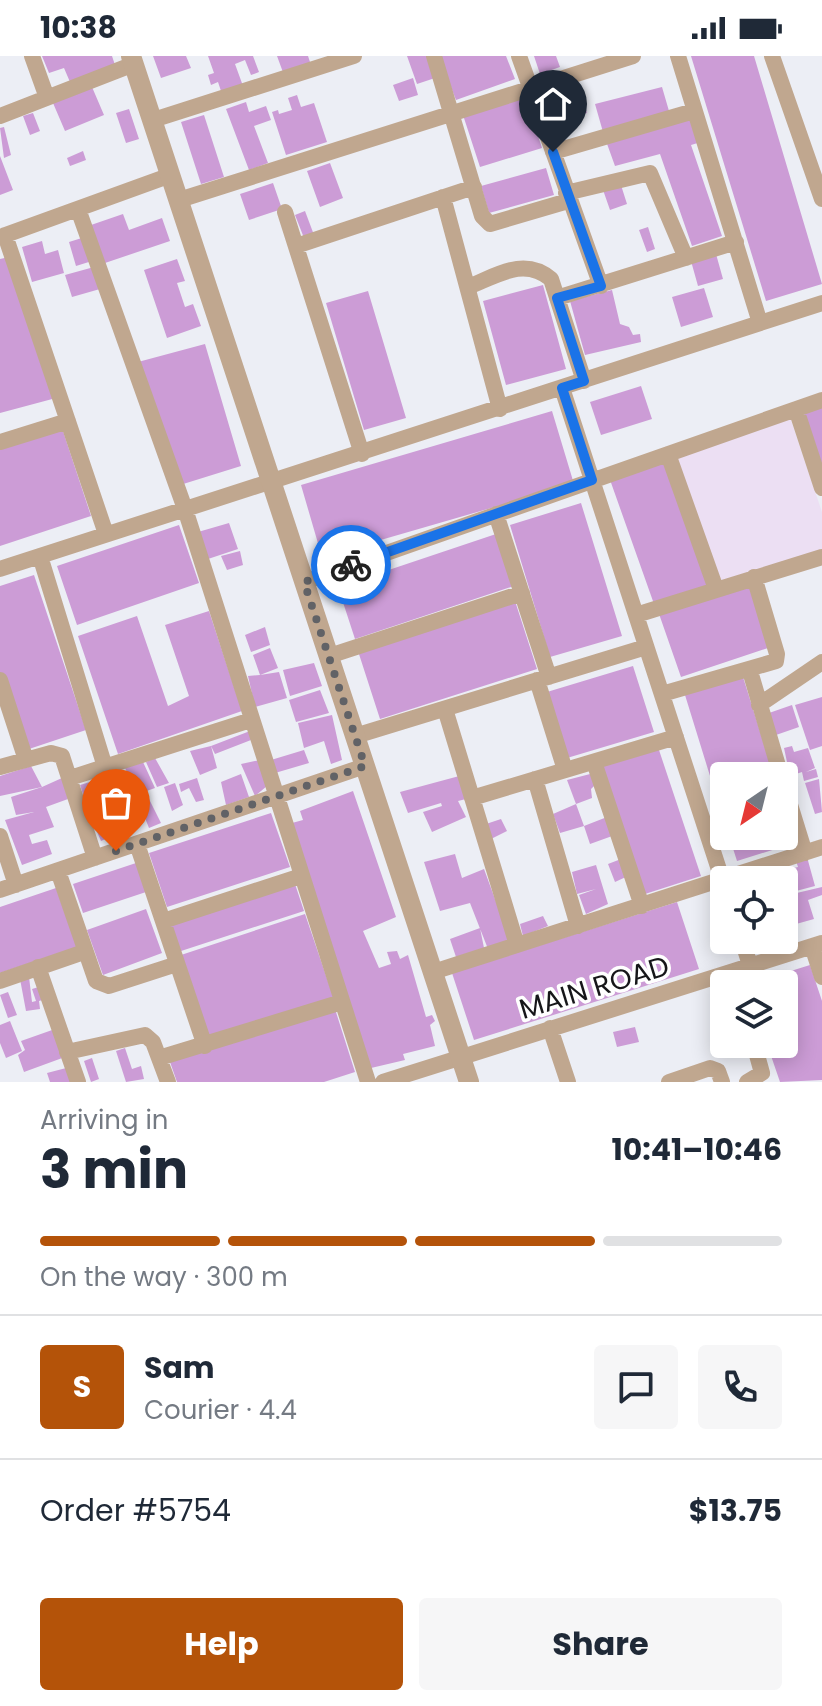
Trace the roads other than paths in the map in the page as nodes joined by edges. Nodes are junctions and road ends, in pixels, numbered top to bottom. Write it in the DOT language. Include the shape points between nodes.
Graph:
graph roads {
  1 [pos="32,56"];
  2 [pos="354,56"];
  3 [pos="434,56"];
  4 [pos="519,56"];
  5 [pos="633,56"];
  6 [pos="678,56"];
  7 [pos="772,56"];
  8 [pos="132,60"];
  9 [pos="531,89"];
  10 [pos="46,95"];
  11 [pos="694,111"];
  12 [pos="453,114"];
  13 [pos="0,116"];
  14 [pos="153,120"];
  15 [pos="553,152"];
  16 [pos="171,175"];
  17 [pos="474,187"];
  18 [pos="443,197"];
  19 [pos="567,197"];
  20 [pos="822,199"];
  21 [pos="179,200"];
  22 [pos="78,209"];
  23 [pos="285,212"];
  24 [pos="3,236"];
  25 [pos="736,242"];
  26 [pos="296,246"];
  27 [pos="686,258"];
  28 [pos="601,286"];
  29 [pos="468,287"];
  30 [pos="557,298"];
  31 [pos="822,303"];
  32 [pos="760,323"];
  33 [pos="584,381"];
  34 [pos="562,388"];
  35 [pos="822,400"];
  36 [pos="500,409"];
  37 [pos="796,409"];
  38 [pos="68,421"];
  39 [pos="0,442"];
  40 [pos="362,454"];
  41 [pos="668,454"];
  42 [pos="592,480"];
  43 [pos="272,483"];
  44 [pos="822,488"];
  45 [pos="185,509"];
  46 [pos="496,514"];
  47 [pos="106,534"];
  48 [pos="40,556"];
  49 [pos="822,557"];
  50 [pos="0,569"];
  51 [pos="754,577"];
  52 [pos="304,582"];
  53 [pos="716,589"];
  54 [pos="522,593"];
  55 [pos="636,615"];
  56 [pos="646,647"];
  57 [pos="329,656"];
  58 [pos="819,663"];
  59 [pos="750,671"];
  60 [pos="543,679"];
  61 [pos="0,680"];
  62 [pos="822,681"];
  63 [pos="662,694"];
  64 [pos="759,705"];
  65 [pos="445,709"];
  66 [pos="251,720"];
  67 [pos="355,736"];
  68 [pos="676,737"];
  69 [pos="26,760"];
  70 [pos="594,762"];
  71 [pos="777,762"];
  72 [pos="365,766"];
  73 [pos="0,767"];
  74 [pos="105,767"];
  75 [pos="565,770"];
  76 [pos="70,778"];
  77 [pos="535,779"];
  78 [pos="276,797"];
  79 [pos="472,798"];
  80 [pos="798,830"];
  81 [pos="0,836"];
  82 [pos="137,844"];
  83 [pos="822,847"];
  84 [pos="805,853"];
  85 [pos="95,858"];
  86 [pos="718,866"];
  87 [pos="769,866"];
  88 [pos="58,871"];
  89 [pos="301,876"];
  90 [pos="710,887"];
  91 [pos="8,888"];
  92 [pos="642,906"];
  93 [pos="163,921"];
  94 [pos="578,926"];
  95 [pos="817,944"];
  96 [pos="517,945"];
  97 [pos="84,952"];
  98 [pos="746,954"];
  99 [pos="177,964"];
  100 [pos="750,965"];
  101 [pos="38,967"];
  102 [pos="744,970"];
  103 [pos="433,972"];
  104 [pos="822,977"];
  105 [pos="0,981"];
  106 [pos="710,984"];
  107 [pos="342,1002"];
  108 [pos="550,1028"];
  109 [pos="205,1046"];
  110 [pos="67,1052"];
  111 [pos="460,1056"];
  112 [pos="159,1058"];
  113 [pos="758,1058"];
  114 [pos="78,1082"];
  115 [pos="168,1082"];
  116 [pos="368,1082"];
  117 [pos="383,1082"];
  118 [pos="469,1082"];
  119 [pos="568,1082"];
  120 [pos="669,1082"];
  121 [pos="722,1082"];
  122 [pos="747,1082"];
  1 -- 10 [label="street"];
  2 -- 14 [label="street"];
  3 -- 12 [label="street"];
  4 -- 9 [label="street"];
  5 -- 9 [label="street"];
  6 -- 11 [label="street"];
  7 -- 20 [label="street"];
  8 -- 10 [label="street"];
  8 -- 14 [label="street"];
  9 -- 12 [label="street"];
  9 -- 15 [label="street"];
  10 -- 13 [label="street"];
  11 -- 15 [label="street"];
  11 -- 25 [label="street"];
  12 -- 17 [label="street"];
  12 -- 21 [label="street"];
  14 -- 16 [label="street"];
  15 -- 19 [label="street"];
  16 -- 21 [label="street"];
  16 -- 22 [label="street"];
  17 -- 18 [label="street"];
  17 -- 19 [label="street" via="482,216 490,224"];
  18 -- 26 [label="street"];
  18 -- 29 [label="street"];
  19 -- 27 [label="street" via="650,173"];
  19 -- 28 [label="street"];
  21 -- 43 [label="street"];
  22 -- 24 [label="street"];
  22 -- 45 [label="street"];
  23 -- 26 [label="street"];
  24 -- 38 [label="street"];
  25 -- 27 [label="street"];
  25 -- 32 [label="street"];
  26 -- 40 [label="street"];
  27 -- 28 [label="street"];
  28 -- 30 [label="street"];
  29 -- 30 [label="street" via="521,266 539,269 551,279"];
  29 -- 36 [label="street"];
  30 -- 33 [label="street"];
  31 -- 32 [label="street"];
  32 -- 33 [label="street"];
  33 -- 34 [label="street"];
  34 -- 36 [label="street"];
  34 -- 42 [label="street"];
  35 -- 37 [label="street"];
  36 -- 40 [label="street"];
  37 -- 41 [label="street"];
  37 -- 44 [label="street"];
  38 -- 39 [label="street"];
  38 -- 47 [label="street"];
  40 -- 43 [label="street"];
  41 -- 42 [label="street"];
  41 -- 53 [label="street"];
  42 -- 46 [label="street"];
  42 -- 55 [label="street"];
  43 -- 45 [label="street"];
  43 -- 52 [label="street"];
  45 -- 47 [label="street"];
  45 -- 66 [label="street"];
  46 -- 52 [label="street"];
  46 -- 54 [label="street"];
  47 -- 48 [label="street"];
  48 -- 50 [label="street"];
  48 -- 74 [label="street"];
  49 -- 51 [label="street"];
  51 -- 53 [label="street"];
  51 -- 59 [label="street" via="777,654 771,665"];
  52 -- 57 [label="street"];
  53 -- 55 [label="street"];
  54 -- 57 [label="street"];
  54 -- 60 [label="street"];
  55 -- 56 [label="street"];
  56 -- 60 [label="street"];
  56 -- 63 [label="street"];
  57 -- 67 [label="street"];
  58 -- 62 [label="street"];
  58 -- 64 [label="street"];
  59 -- 63 [label="street"];
  59 -- 64 [label="street"];
  60 -- 65 [label="street"];
  60 -- 75 [label="street"];
  61 -- 69 [label="street"];
  63 -- 68 [label="street"];
  64 -- 71 [label="street"];
  65 -- 67 [label="street"];
  65 -- 79 [label="street"];
  66 -- 74 [label="street"];
  66 -- 78 [label="street"];
  67 -- 72 [label="street"];
  68 -- 70 [label="street"];
  68 -- 86 [label="street"];
  69 -- 73 [label="street"];
  69 -- 76 [label="street" via="57,752"];
  70 -- 75 [label="street"];
  70 -- 92 [label="street"];
  72 -- 78 [label="street"];
  72 -- 103 [label="street"];
  74 -- 76 [label="street"];
  75 -- 77 [label="street"];
  76 -- 85 [label="street"];
  77 -- 79 [label="street"];
  77 -- 94 [label="street"];
  78 -- 82 [label="street"];
  78 -- 89 [label="street"];
  79 -- 96 [label="street"];
  80 -- 84 [label="street"];
  81 -- 91 [label="street"];
  82 -- 85 [label="street"];
  82 -- 93 [label="street"];
  83 -- 84 [label="street"];
  84 -- 87 [label="street"];
  85 -- 88 [label="street"];
  88 -- 91 [label="street"];
  88 -- 97 [label="street"];
  89 -- 93 [label="street"];
  89 -- 107 [label="street"];
  90 -- 92 [label="street"];
  92 -- 94 [label="street"];
  93 -- 99 [label="street"];
  94 -- 96 [label="street"];
  95 -- 100 [label="street, MAIN ROAD"];
  95 -- 104 [label="street"];
  96 -- 103 [label="street"];
  97 -- 99 [label="street" via="101,985"];
  97 -- 101 [label="street"];
  98 -- 100 [label="street"];
  99 -- 109 [label="street"];
  100 -- 102 [label="street, MAIN ROAD"];
  101 -- 105 [label="street"];
  101 -- 110 [label="street"];
  103 -- 111 [label="street"];
  106 -- 108 [label="street, MAIN ROAD"];
  107 -- 109 [label="street"];
  107 -- 116 [label="street"];
  108 -- 111 [label="street, MAIN ROAD"];
  108 -- 119 [label="street"];
  109 -- 112 [label="street"];
  110 -- 112 [label="street" via="145,1035"];
  110 -- 114 [label="street"];
  111 -- 117 [label="street, MAIN ROAD"];
  111 -- 118 [label="street"];
  112 -- 115 [label="street"];
  113 -- 122 [label="street" via="762,1073"];
  120 -- 121 [label="street" via="710,1068 718,1071"];
}
